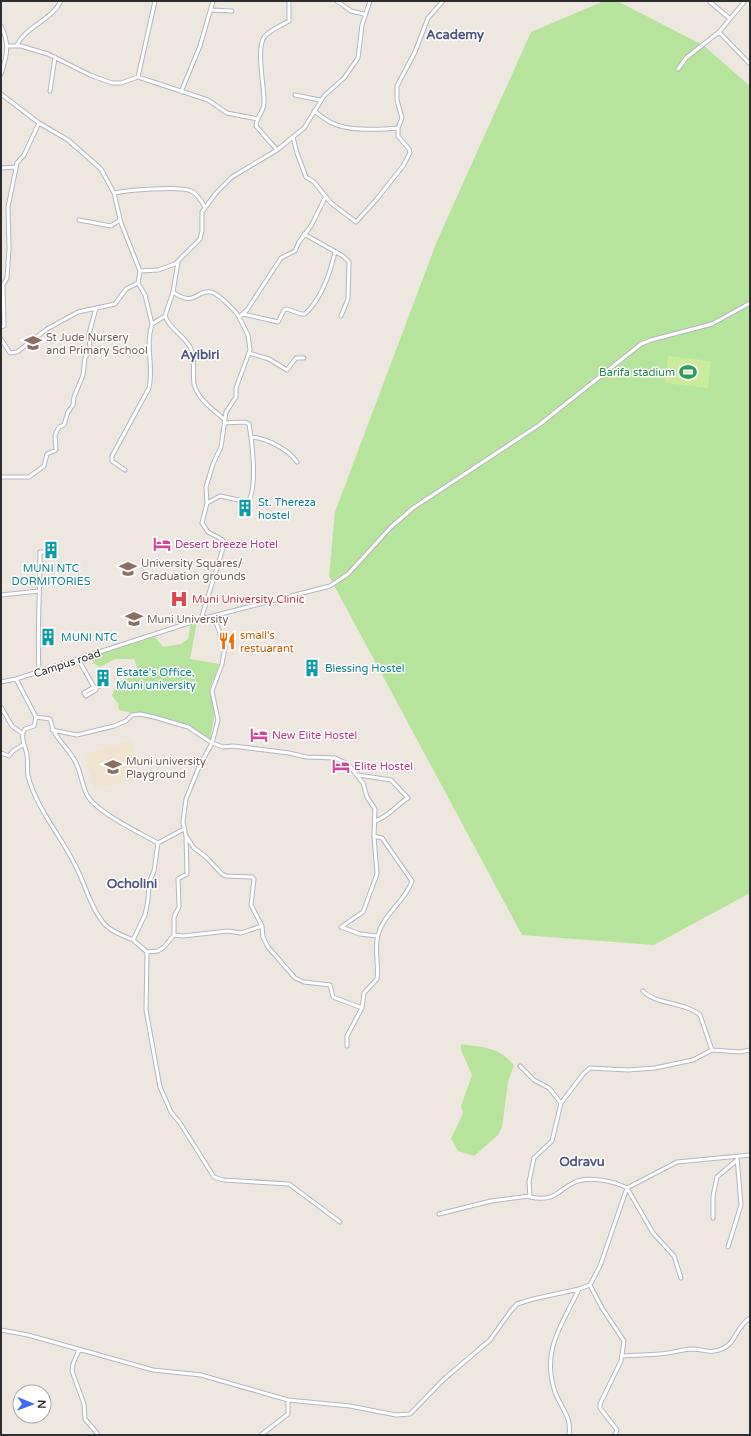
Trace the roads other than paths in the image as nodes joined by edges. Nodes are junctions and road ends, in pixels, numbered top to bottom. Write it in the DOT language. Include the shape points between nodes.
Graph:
graph roads {
  1 [pos="61,1"];
  2 [pos="155,1"];
  3 [pos="213,1"];
  4 [pos="289,1"];
  5 [pos="337,1"];
  6 [pos="370,1"];
  7 [pos="443,1"];
  8 [pos="709,1"];
  9 [pos="745,1"];
  10 [pos="211,10"];
  11 [pos="232,11"];
  12 [pos="364,14"];
  13 [pos="729,18"];
  14 [pos="1,26"];
  15 [pos="719,32"];
  16 [pos="17,45"];
  17 [pos="8,46"];
  18 [pos="55,57"];
  19 [pos="750,64"];
  20 [pos="678,69"];
  21 [pos="1,74"];
  22 [pos="138,77"];
  23 [pos="50,91"];
  24 [pos="181,92"];
  25 [pos="1,94"];
  26 [pos="295,95"];
  27 [pos="320,100"];
  28 [pos="314,111"];
  29 [pos="258,119"];
  30 [pos="39,122"];
  31 [pos="398,128"];
  32 [pos="293,137"];
  33 [pos="277,150"];
  34 [pos="16,167"];
  35 [pos="1,168"];
  36 [pos="114,193"];
  37 [pos="325,198"];
  38 [pos="205,207"];
  39 [pos="79,220"];
  40 [pos="120,220"];
  41 [pos="304,234"];
  42 [pos="335,252"];
  43 [pos="178,262"];
  44 [pos="140,271"];
  45 [pos="138,283"];
  46 [pos="173,292"];
  47 [pos="750,303"];
  48 [pos="96,308"];
  49 [pos="243,314"];
  50 [pos="165,316"];
  51 [pos="341,316"];
  52 [pos="239,317"];
  53 [pos="152,324"];
  54 [pos="1,327"];
  55 [pos="1,339"];
  56 [pos="249,353"];
  57 [pos="304,358"];
  58 [pos="224,419"];
  59 [pos="224,423"];
  60 [pos="251,437"];
  61 [pos="297,462"];
  62 [pos="125,470"];
  63 [pos="1,477"];
  64 [pos="207,503"];
  65 [pos="44,552"];
  66 [pos="39,591"];
  67 [pos="1,595"];
  68 [pos="214,617"];
  69 [pos="201,619"];
  70 [pos="78,659"];
  71 [pos="38,672"];
  72 [pos="16,679"];
  73 [pos="1,682"];
  74 [pos="105,684"];
  75 [pos="1,707"];
  76 [pos="36,717"];
  77 [pos="52,730"];
  78 [pos="23,734"];
  79 [pos="212,743"];
  80 [pos="24,744"];
  81 [pos="1,753"];
  82 [pos="358,775"];
  83 [pos="375,821"];
  84 [pos="184,829"];
  85 [pos="186,836"];
  86 [pos="374,836"];
  87 [pos="158,843"];
  88 [pos="262,926"];
  89 [pos="174,935"];
  90 [pos="378,936"];
  91 [pos="133,940"];
  92 [pos="147,952"];
  93 [pos="643,991"];
  94 [pos="362,1008"];
  95 [pos="347,1046"];
  96 [pos="712,1050"];
  97 [pos="750,1050"];
  98 [pos="520,1066"];
  99 [pos="561,1103"];
  100 [pos="750,1155"];
  101 [pos="737,1158"];
  102 [pos="627,1188"];
  103 [pos="529,1196"];
  104 [pos="439,1214"];
  105 [pos="713,1218"];
  106 [pos="340,1222"];
  107 [pos="728,1247"];
  108 [pos="681,1278"];
  109 [pos="590,1285"];
  110 [pos="579,1289"];
  111 [pos="750,1318"];
  112 [pos="1,1330"];
  113 [pos="79,1350"];
  114 [pos="623,1356"];
  115 [pos="288,1400"];
  116 [pos="97,1435"];
  117 [pos="261,1435"];
  118 [pos="569,1435"];
  119 [pos="615,1435"];
  1 -- 16 [label="street" via="52,14 23,36"];
  2 -- 22 [label="street"];
  3 -- 10 [label="street"];
  4 -- 29 [label="street" via="289,21 267,34 263,40 261,79 264,104"];
  5 -- 12 [label="street" via="351,11"];
  6 -- 12 [label="street"];
  7 -- 31 [label="street" via="428,18 415,52 397,86 397,100 402,118"];
  8 -- 13 [label="street"];
  9 -- 13 [label="street"];
  10 -- 11 [label="street"];
  10 -- 24 [label="street" via="200,46"];
  12 -- 27 [label="street" via="358,58 344,78"];
  13 -- 15 [label="street"];
  14 -- 17 [label="street"];
  15 -- 19 [label="street"];
  15 -- 20 [label="street" via="686,58"];
  16 -- 17 [label="street"];
  16 -- 18 [label="street"];
  17 -- 21 [label="street"];
  18 -- 22 [label="street" via="112,83 121,83"];
  18 -- 23 [label="street"];
  22 -- 24 [label="street"];
  24 -- 29 [label="street" via="208,100 227,113"];
  25 -- 30 [label="street"];
  26 -- 27 [label="street"];
  27 -- 28 [label="street"];
  28 -- 31 [label="street" via="340,126"];
  28 -- 32 [label="street" via="304,128"];
  29 -- 33 [label="street" via="257,127"];
  30 -- 34 [label="street"];
  30 -- 36 [label="street" via="68,140 96,164"];
  31 -- 37 [label="street" via="398,136 410,153 404,166 356,222"];
  32 -- 33 [label="street"];
  32 -- 37 [label="street" via="306,177 314,182"];
  33 -- 38 [label="street" via="232,177"];
  34 -- 35 [label="street"];
  34 -- 54 [label="street" via="8,211 9,249 7,278 3,285 4,324"];
  36 -- 38 [label="street" via="183,189 194,193"];
  36 -- 40 [label="street"];
  37 -- 41 [label="street" via="311,226"];
  38 -- 43 [label="street" via="201,214 200,238"];
  39 -- 40 [label="street" via="111,226"];
  40 -- 44 [label="street"];
  41 -- 42 [label="street"];
  41 -- 49 [label="street" via="295,251 281,258"];
  42 -- 49 [label="street" via="329,274 316,301 305,314 287,309 278,322"];
  42 -- 51 [label="street" via="345,258 350,265 348,301"];
  43 -- 44 [label="street" via="171,267"];
  43 -- 46 [label="street"];
  44 -- 45 [label="street"];
  45 -- 48 [label="street" via="126,289 116,304"];
  45 -- 53 [label="street" via="145,295"];
  46 -- 50 [label="street"];
  46 -- 52 [label="street" via="184,298 213,292 230,305"];
  47 -- 68 [label="street, Campus road" via="712,324 651,340 638,346 539,425 413,508 391,527 348,574 326,588"];
  48 -- 55 [label="street" via="83,310 64,319 15,353 8,351"];
  48 -- 63 [label="street" via="89,334 90,350 83,375 64,425 59,427 55,435 56,450 47,454 44,466 29,477"];
  49 -- 52 [label="street"];
  50 -- 53 [label="street"];
  50 -- 58 [label="street" via="170,327 180,334 191,348 197,392"];
  52 -- 56 [label="street" via="248,335"];
  53 -- 62 [label="street" via="148,352 151,379 149,388 112,456 112,461"];
  56 -- 57 [label="street" via="287,370 296,358"];
  56 -- 58 [label="street" via="236,388 236,397"];
  58 -- 59 [label="street"];
  59 -- 60 [label="street" via="248,423"];
  59 -- 64 [label="street" via="221,447 206,487"];
  60 -- 61 [label="street" via="276,446"];
  60 -- 64 [label="street" via="254,464 249,501 242,502 220,496"];
  64 -- 69 [label="street" via="203,518 204,527 220,538 224,545"];
  65 -- 71 [label="street" via="40,552"];
  66 -- 67 [label="street"];
  68 -- 69 [label="street, Campus road"];
  68 -- 79 [label="street" via="225,647 212,691 218,720"];
  69 -- 70 [label="street, Campus road"];
  70 -- 71 [label="street, Campus road"];
  70 -- 74 [label="street" via="94,687 84,693 86,696"];
  71 -- 72 [label="street, Campus road"];
  72 -- 73 [label="street, Campus road"];
  72 -- 76 [label="street"];
  75 -- 78 [label="street" via="12,726"];
  76 -- 77 [label="street" via="50,719"];
  76 -- 78 [label="street" via="34,726 25,729"];
  77 -- 79 [label="street" via="77,735 114,726 132,715 140,714 188,727"];
  77 -- 87 [label="street" via="76,762 86,794 91,801 109,815"];
  78 -- 80 [label="street"];
  79 -- 82 [label="street" via="223,747 289,753 309,758 335,758 348,764"];
  79 -- 84 [label="street" via="186,799"];
  80 -- 81 [label="street" via="9,756"];
  80 -- 91 [label="street" via="28,775 39,804 82,880 91,904 107,927"];
  82 -- 83 [label="street" via="375,809"];
  82 -- 83 [label="street" via="391,780 408,798 386,816"];
  83 -- 86 [label="street"];
  84 -- 85 [label="street"];
  84 -- 87 [label="street"];
  85 -- 88 [label="street" via="194,848 206,856 222,874 254,879 251,905"];
  85 -- 89 [label="street" via="187,874 178,880 179,907 174,917"];
  86 -- 90 [label="street" via="382,838 412,881 401,900 387,916"];
  86 -- 90 [label="street" via="378,866 376,878 363,912 341,926 360,934"];
  87 -- 91 [label="street" via="148,900"];
  88 -- 89 [label="street" via="241,933 228,931"];
  88 -- 94 [label="street" via="265,943 295,978 304,982 330,985 333,997"];
  89 -- 92 [label="street" via="158,951"];
  90 -- 94 [label="street" via="377,979 364,993"];
  91 -- 92 [label="street"];
  92 -- 106 [label="street" via="146,1010 160,1087 171,1112 209,1171 214,1177 223,1180 289,1184"];
  93 -- 96 [label="street" via="650,997 700,1015"];
  94 -- 95 [label="street" via="347,1036"];
  96 -- 97 [label="street"];
  96 -- 99 [label="street" via="693,1060 655,1068 590,1068"];
  98 -- 99 [label="street" via="534,1080 549,1088"];
  99 -- 103 [label="street" via="552,1141 534,1158"];
  100 -- 101 [label="street"];
  101 -- 102 [label="street" via="677,1162"];
  101 -- 105 [label="street" via="717,1177 712,1196"];
  101 -- 107 [label="street" via="741,1205"];
  102 -- 103 [label="street" via="612,1182 582,1180 552,1197"];
  102 -- 108 [label="street" via="654,1233 674,1256"];
  102 -- 109 [label="street" via="600,1266"];
  103 -- 104 [label="street" via="491,1201"];
  109 -- 110 [label="street"];
  109 -- 114 [label="street" via="602,1308 622,1335 625,1346"];
  110 -- 115 [label="street" via="533,1298 517,1304 484,1346 443,1380 410,1414 398,1415 355,1407"];
  110 -- 118 [label="street" via="556,1334 552,1349 554,1385 569,1419"];
  111 -- 114 [label="street" via="737,1330 728,1346 717,1351 710,1353 688,1350"];
  112 -- 113 [label="street" via="28,1334"];
  113 -- 115 [label="street" via="153,1370 201,1375"];
  113 -- 116 [label="street" via="72,1371 84,1404 84,1418"];
  114 -- 119 [label="street" via="600,1404 600,1408 617,1430"];
  115 -- 117 [label="street" via="288,1414"];
}
